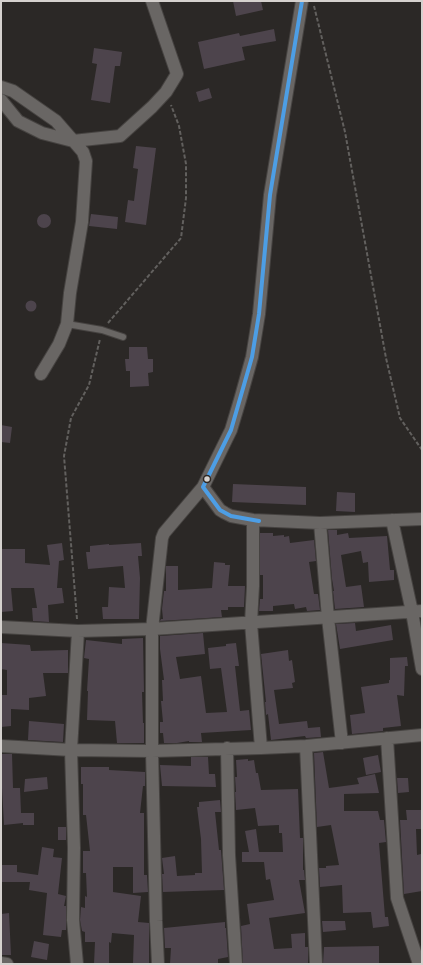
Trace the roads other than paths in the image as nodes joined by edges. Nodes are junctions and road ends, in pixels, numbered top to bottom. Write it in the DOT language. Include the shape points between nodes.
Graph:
graph roads {
  1 [pos="152,1"];
  2 [pos="302,1"];
  3 [pos="1,87"];
  4 [pos="1,100"];
  5 [pos="73,141"];
  6 [pos="67,324"];
  7 [pos="123,337"];
  8 [pos="40,374"];
  9 [pos="203,487"];
  10 [pos="422,519"];
  11 [pos="253,520"];
  12 [pos="392,520"];
  13 [pos="320,523"];
  14 [pos="417,611"];
  15 [pos="328,618"];
  16 [pos="250,623"];
  17 [pos="1,627"];
  18 [pos="152,629"];
  19 [pos="78,631"];
  20 [pos="422,669"];
  21 [pos="422,735"];
  22 [pos="387,738"];
  23 [pos="342,743"];
  24 [pos="1,746"];
  25 [pos="306,746"];
  26 [pos="227,748"];
  27 [pos="261,748"];
  28 [pos="71,750"];
  29 [pos="152,751"];
  30 [pos="1,963"];
  31 [pos="419,963"];
  32 [pos="7,964"];
  33 [pos="77,964"];
  34 [pos="158,964"];
  35 [pos="236,964"];
  36 [pos="316,964"];
  1 -- 5 [label="street" via="177,74 166,92 120,136"];
  2 -- 9 [label="street" via="270,195 259,314 252,357 231,430"];
  3 -- 5 [label="street" via="13,91 56,121"];
  4 -- 5 [label="street" via="18,121 42,132"];
  5 -- 6 [label="street" via="83,152 86,161 82,222"];
  6 -- 7 [label="lane" via="102,330"];
  6 -- 8 [label="street" via="59,344"];
  9 -- 11 [label="street" via="220,510 231,516"];
  9 -- 18 [label="street" via="162,538"];
  10 -- 12 [label="street"];
  11 -- 13 [label="street"];
  11 -- 16 [label="street"];
  12 -- 13 [label="street"];
  12 -- 14 [label="street"];
  13 -- 15 [label="street"];
  14 -- 15 [label="street"];
  14 -- 20 [label="street"];
  15 -- 16 [label="street"];
  15 -- 23 [label="street"];
  16 -- 18 [label="street"];
  16 -- 27 [label="street"];
  17 -- 19 [label="street"];
  18 -- 19 [label="street"];
  18 -- 29 [label="street"];
  19 -- 28 [label="street"];
  21 -- 22 [label="street"];
  22 -- 23 [label="street"];
  22 -- 31 [label="street" via="397,898"];
  23 -- 25 [label="street"];
  24 -- 28 [label="street"];
  25 -- 27 [label="street"];
  25 -- 36 [label="street"];
  26 -- 27 [label="street"];
  26 -- 29 [label="street"];
  26 -- 35 [label="street" via="229,854"];
  28 -- 29 [label="street"];
  28 -- 33 [label="street" via="73,908"];
  29 -- 34 [label="street"];
  30 -- 32 [label="street"];
}
